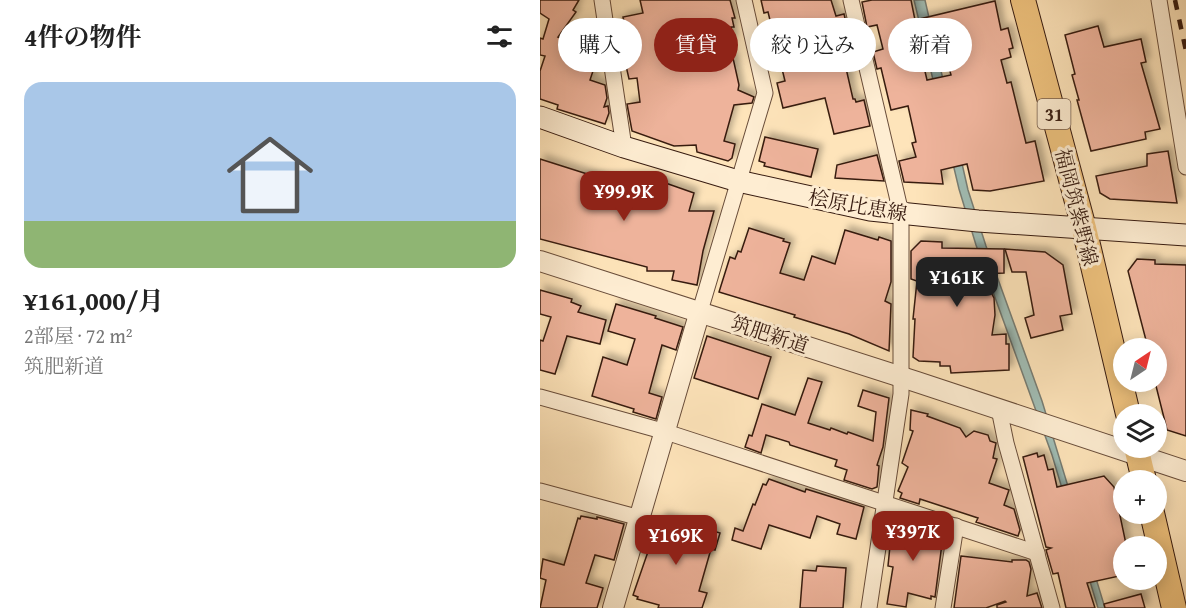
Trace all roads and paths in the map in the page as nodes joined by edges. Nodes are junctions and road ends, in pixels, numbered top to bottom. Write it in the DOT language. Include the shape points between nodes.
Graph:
graph roads {
  1 [pos="602,0"];
  2 [pos="744,0"];
  3 [pos="851,0"];
  4 [pos="1023,0"];
  5 [pos="1159,0"];
  6 [pos="540,117"];
  7 [pos="624,147"];
  8 [pos="1186,166"];
  9 [pos="738,181"];
  10 [pos="901,213"];
  11 [pos="1084,228"];
  12 [pos="1186,235"];
  13 [pos="540,261"];
  14 [pos="700,312"];
  15 [pos="903,378"];
  16 [pos="540,397"];
  17 [pos="1126,404"];
  18 [pos="999,409"];
  19 [pos="666,432"];
  20 [pos="1113,444"];
  21 [pos="1154,458"];
  22 [pos="1186,471"];
  23 [pos="540,491"];
  24 [pos="885,502"];
  25 [pos="639,518"];
  26 [pos="1155,524"];
  27 [pos="956,526"];
  28 [pos="1036,553"];
  29 [pos="614,608"];
  30 [pos="868,608"];
  31 [pos="943,608"];
  32 [pos="1052,608"];
  33 [pos="1174,608"];
  1 -- 7 [label="street"];
  2 -- 9 [label="street" via="765,93"];
  3 -- 10 [label="street"];
  4 -- 11 [label="main road, 福岡筑紫野線 / 31"];
  5 -- 8 [label="street"];
  6 -- 7 [label="main road, 桧原比恵線"];
  7 -- 9 [label="main road, 桧原比恵線"];
  9 -- 10 [label="main road, 桧原比恵線" via="870,210"];
  9 -- 14 [label="street"];
  10 -- 11 [label="main road, 桧原比恵線"];
  10 -- 15 [label="street"];
  11 -- 12 [label="main road, 桧原比恵線"];
  11 -- 17 [label="main road, 福岡筑紫野線 / 31"];
  13 -- 14 [label="street, 筑肥新道"];
  14 -- 15 [label="street, 筑肥新道"];
  14 -- 19 [label="street"];
  15 -- 18 [label="street, 筑肥新道"];
  15 -- 24 [label="street"];
  16 -- 19 [label="street"];
  18 -- 20 [label="street, 筑肥新道"];
  18 -- 28 [label="street"];
  19 -- 24 [label="street"];
  19 -- 25 [label="street"];
  21 -- 22 [label="street, 筑肥新道"];
  23 -- 25 [label="street"];
  24 -- 27 [label="street"];
  24 -- 30 [label="street"];
  25 -- 29 [label="street"];
  26 -- 33 [label="main road"];
  27 -- 28 [label="street"];
  27 -- 31 [label="street"];
  28 -- 32 [label="street"];
}
